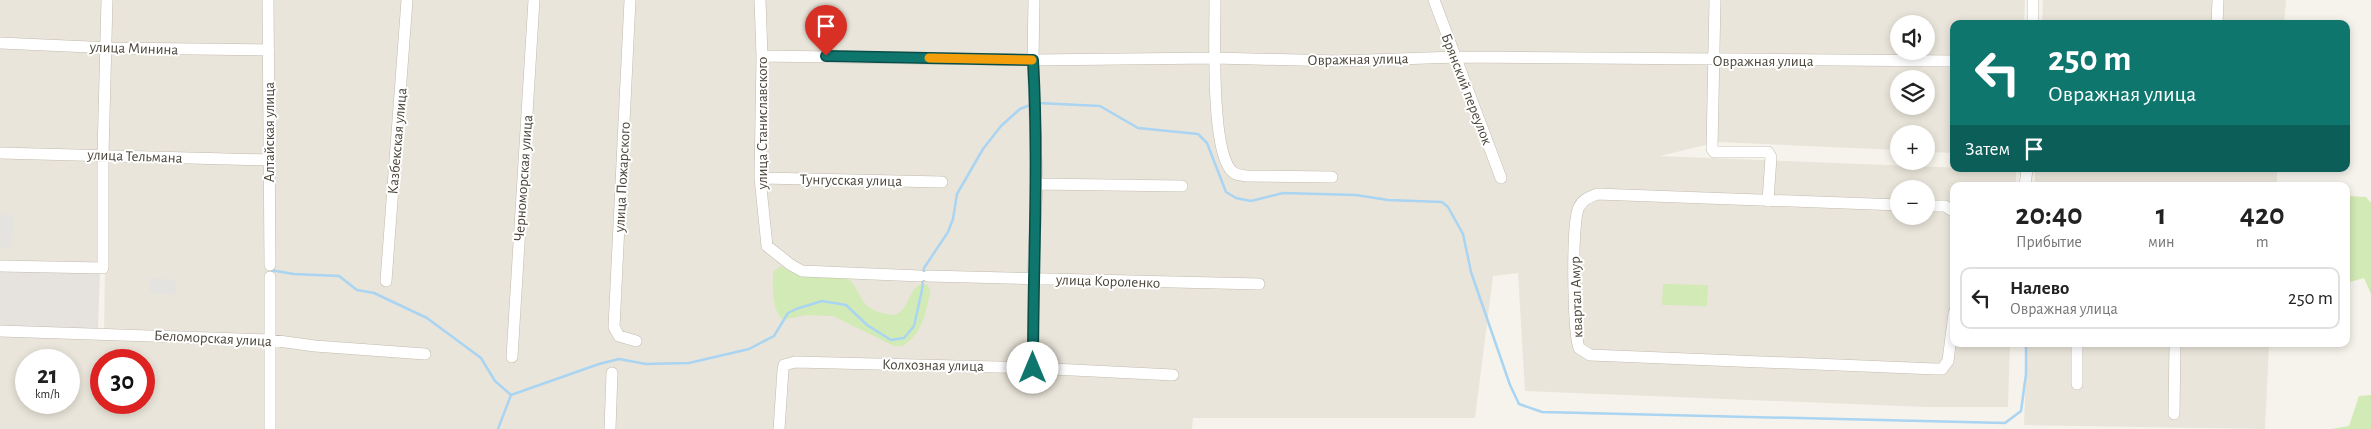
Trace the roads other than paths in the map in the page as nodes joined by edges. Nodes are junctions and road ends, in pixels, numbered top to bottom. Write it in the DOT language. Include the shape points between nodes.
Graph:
graph roads {
  1 [pos="107,0"];
  2 [pos="268,0"];
  3 [pos="407,0"];
  4 [pos="534,0"];
  5 [pos="630,0"];
  6 [pos="760,0"];
  7 [pos="1034,0"];
  8 [pos="1214,0"];
  9 [pos="1434,0"];
  10 [pos="1715,0"];
  11 [pos="2033,0"];
  12 [pos="2218,0"];
  13 [pos="2032,20"];
  14 [pos="2217,20"];
  15 [pos="0,43"];
  16 [pos="106,47"];
  17 [pos="269,50"];
  18 [pos="762,56"];
  19 [pos="1457,57"];
  20 [pos="1215,58"];
  21 [pos="1033,60"];
  22 [pos="1713,61"];
  23 [pos="1950,61"];
  24 [pos="0,153"];
  25 [pos="103,155"];
  26 [pos="270,160"];
  27 [pos="1332,177"];
  28 [pos="760,178"];
  29 [pos="1501,178"];
  30 [pos="942,182"];
  31 [pos="1037,184"];
  32 [pos="1182,186"];
  33 [pos="1768,201"];
  34 [pos="1890,205"];
  35 [pos="1935,206"];
  36 [pos="1950,209"];
  37 [pos="767,246"];
  38 [pos="0,266"];
  39 [pos="1033,279"];
  40 [pos="386,281"];
  41 [pos="1258,284"];
  42 [pos="0,330"];
  43 [pos="271,340"];
  44 [pos="636,341"];
  45 [pos="1950,345"];
  46 [pos="2077,347"];
  47 [pos="2175,347"];
  48 [pos="425,354"];
  49 [pos="512,357"];
  50 [pos="1033,368"];
  51 [pos="612,373"];
  52 [pos="1173,375"];
  53 [pos="2076,384"];
  54 [pos="2174,414"];
  55 [pos="270,429"];
  56 [pos="610,429"];
  57 [pos="779,429"];
  1 -- 16 [label="street"];
  2 -- 17 [label="street, Алтайская улица"];
  3 -- 40 [label="street, Казбекская улица"];
  4 -- 49 [label="street, Черноморская улица"];
  5 -- 44 [label="street, улица Пожарского" via="614,328 619,336"];
  6 -- 18 [label="street, улица Станиславского"];
  7 -- 21 [label="street"];
  8 -- 20 [label="street"];
  9 -- 19 [label="street, Брянский переулок"];
  10 -- 22 [label="street"];
  11 -- 13 [label="street"];
  12 -- 14 [label="street"];
  15 -- 16 [label="street, улица Минина"];
  16 -- 17 [label="street, улица Минина"];
  16 -- 25 [label="street"];
  17 -- 26 [label="street, Алтайская улица"];
  18 -- 21 [label="street, Овражная улица"];
  18 -- 28 [label="street, улица Станиславского"];
  19 -- 20 [label="street, Овражная улица" via="1338,60"];
  19 -- 22 [label="street, Овражная улица"];
  19 -- 29 [label="street, Брянский переулок"];
  20 -- 21 [label="street, Овражная улица"];
  20 -- 27 [label="street" via="1218,128 1226,164 1231,171 1247,176"];
  21 -- 31 [label="street"];
  22 -- 23 [label="street, Овражная улица"];
  22 -- 33 [label="street" via="1712,150 1768,152 1771,157"];
  24 -- 25 [label="street, улица Тельмана"];
  25 -- 26 [label="street, улица Тельмана"];
  25 -- 38 [label="street" via="103,268"];
  26 -- 43 [label="street, Алтайская улица"];
  28 -- 30 [label="street, Тунгусская улица"];
  28 -- 37 [label="street, улица Станиславского"];
  31 -- 32 [label="street"];
  31 -- 39 [label="street"];
  33 -- 34 [label="street, квартал Амур"];
  33 -- 45 [label="street, квартал Амур" via="1597,194 1582,202 1578,209 1573,275 1578,344 1582,351 1590,355 1764,364 1942,369 1948,361"];
  35 -- 36 [label="street"];
  37 -- 39 [label="street, улица Короленко" via="802,271"];
  39 -- 41 [label="street, улица Короленко"];
  39 -- 50 [label="street"];
  42 -- 43 [label="street, Беломорская улица"];
  43 -- 48 [label="street, Беломорская улица"];
  43 -- 55 [label="street, Алтайская улица"];
  46 -- 53 [label="street"];
  47 -- 54 [label="street"];
  50 -- 52 [label="street, Колхозная улица"];
  50 -- 57 [label="street, Колхозная улица" via="795,362 784,365"];
  51 -- 56 [label="street"];
}
